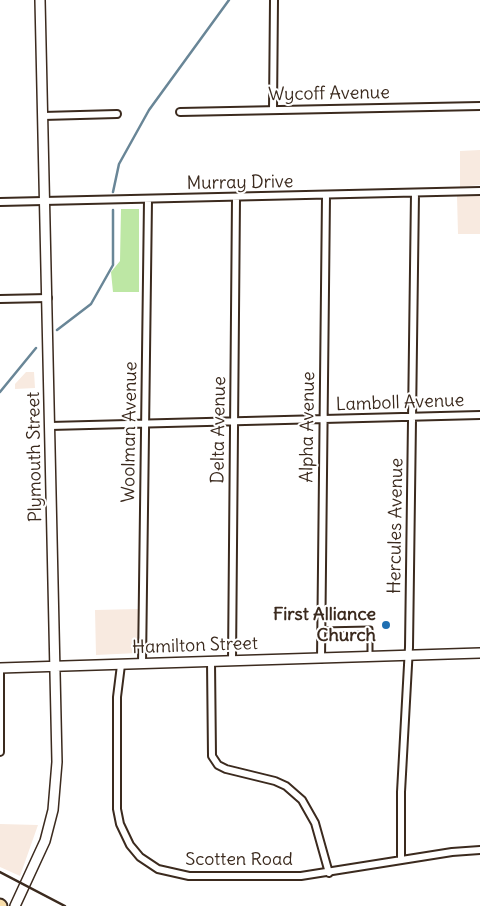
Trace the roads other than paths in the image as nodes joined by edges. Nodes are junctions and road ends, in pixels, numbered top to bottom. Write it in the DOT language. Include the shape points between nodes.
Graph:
graph roads {
  1 [pos="40,0"];
  2 [pos="274,0"];
  3 [pos="480,106"];
  4 [pos="273,110"];
  5 [pos="180,112"];
  6 [pos="117,114"];
  7 [pos="43,116"];
  8 [pos="480,191"];
  9 [pos="415,193"];
  10 [pos="326,196"];
  11 [pos="236,198"];
  12 [pos="148,200"];
  13 [pos="46,201"];
  14 [pos="0,202"];
  15 [pos="48,298"];
  16 [pos="0,299"];
  17 [pos="480,416"];
  18 [pos="412,418"];
  19 [pos="323,420"];
  20 [pos="234,422"];
  21 [pos="145,424"];
  22 [pos="50,426"];
  23 [pos="321,630"];
  24 [pos="480,653"];
  25 [pos="409,656"];
  26 [pos="370,657"];
  27 [pos="321,658"];
  28 [pos="232,661"];
  29 [pos="211,662"];
  30 [pos="121,664"];
  31 [pos="142,664"];
  32 [pos="55,666"];
  33 [pos="0,668"];
  34 [pos="0,752"];
  35 [pos="480,850"];
  36 [pos="401,860"];
  37 [pos="329,872"];
  38 [pos="15,906"];
  1 -- 7 [label="street, Plymouth Street"];
  2 -- 4 [label="street"];
  3 -- 4 [label="street, Wycoff Avenue"];
  4 -- 5 [label="street, Wycoff Avenue"];
  6 -- 7 [label="street"];
  7 -- 13 [label="street, Plymouth Street"];
  8 -- 9 [label="street, Murray Drive"];
  9 -- 10 [label="street, Murray Drive"];
  9 -- 18 [label="street, Hercules Avenue"];
  10 -- 11 [label="street, Murray Drive"];
  10 -- 19 [label="street, Alpha Avenue"];
  11 -- 12 [label="street, Murray Drive"];
  11 -- 20 [label="street, Delta Avenue"];
  12 -- 13 [label="street, Murray Drive"];
  12 -- 21 [label="street, Woolman Avenue"];
  13 -- 14 [label="street, Murray Drive"];
  13 -- 15 [label="street, Plymouth Street"];
  15 -- 16 [label="street"];
  15 -- 22 [label="street, Plymouth Street"];
  17 -- 18 [label="street, Lamboll Avenue"];
  18 -- 19 [label="street, Lamboll Avenue"];
  18 -- 25 [label="street, Hercules Avenue"];
  19 -- 20 [label="street, Lamboll Avenue"];
  19 -- 23 [label="street, Alpha Avenue"];
  20 -- 21 [label="street, Lamboll Avenue"];
  20 -- 28 [label="street, Delta Avenue"];
  21 -- 22 [label="street, Lamboll Avenue"];
  21 -- 31 [label="street, Woolman Avenue"];
  22 -- 32 [label="street, Plymouth Street"];
  23 -- 26 [label="lane" via="370,629"];
  23 -- 27 [label="street, Alpha Avenue"];
  24 -- 25 [label="street, Hamilton Street"];
  25 -- 26 [label="street, Hamilton Street"];
  25 -- 36 [label="street, Hercules Avenue" via="401,792"];
  26 -- 27 [label="street, Hamilton Street"];
  27 -- 28 [label="street, Hamilton Street"];
  28 -- 29 [label="street, Hamilton Street"];
  29 -- 31 [label="street, Hamilton Street"];
  29 -- 37 [label="street" via="212,756 226,770 275,780 302,800 315,823"];
  30 -- 31 [label="street, Hamilton Street"];
  30 -- 32 [label="street, Hamilton Street"];
  30 -- 37 [label="street, Scotten Road" via="117,697 117,808 124,835 140,857 169,873 189,876 301,876"];
  32 -- 33 [label="street, Hamilton Street"];
  32 -- 38 [label="street, Plymouth Street" via="57,762 53,810 45,841"];
  33 -- 34 [label="street"];
  35 -- 36 [label="street, Scotten Road"];
  36 -- 37 [label="street, Scotten Road"];
}
